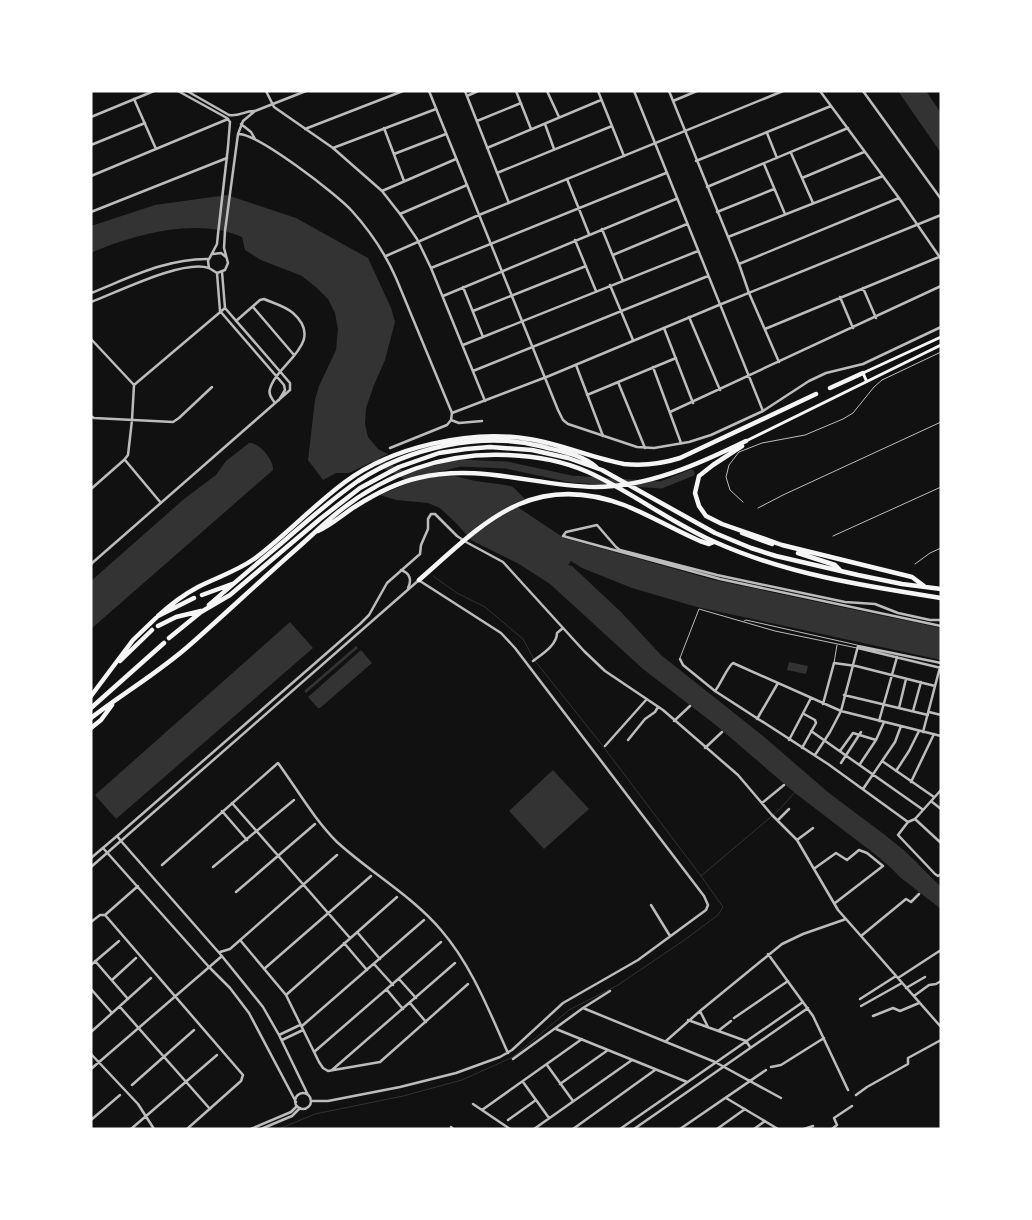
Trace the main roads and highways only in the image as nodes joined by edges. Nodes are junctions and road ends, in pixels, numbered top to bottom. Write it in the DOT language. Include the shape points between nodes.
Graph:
graph roads {
  1 [pos="941,337"];
  2 [pos="941,345"];
  3 [pos="863,372"];
  4 [pos="866,380"];
  5 [pos="830,388"];
  6 [pos="816,394"];
  7 [pos="746,441"];
  8 [pos="599,469"];
  9 [pos="739,530"];
  10 [pos="315,533"];
  11 [pos="715,542"];
  12 [pos="841,571"];
  13 [pos="420,581"];
  14 [pos="235,583"];
  15 [pos="924,586"];
  16 [pos="941,589"];
  17 [pos="202,595"];
  18 [pos="194,598"];
  19 [pos="941,598"];
  20 [pos="204,610"];
  21 [pos="158,616"];
  22 [pos="158,626"];
  23 [pos="152,630"];
  24 [pos="169,638"];
  25 [pos="164,643"];
  26 [pos="113,667"];
  27 [pos="91,696"];
  28 [pos="115,702"];
  29 [pos="91,708"];
  30 [pos="91,718"];
  31 [pos="91,728"];
  1 -- 3 [label="main road"];
  2 -- 4 [label="main road"];
  3 -- 4 [label="main road"];
  3 -- 5 [label="highway"];
  4 -- 7 [label="main road"];
  6 -- 21 [label="highway" via="663,463 624,464 530,439 506,436 445,440 394,456 346,482 256,558 197,587"];
  7 -- 9 [label="highway" via="704,471 695,487 696,500 703,512 713,520"];
  7 -- 10 [label="highway" via="673,472 622,485 594,487 465,472 417,478 386,489"];
  8 -- 12 [label="highway" via="734,541 776,556"];
  8 -- 14 [label="highway" via="589,461 567,453 513,441 441,446 402,459 359,480"];
  8 -- 20 [label="highway" via="532,450 490,447 439,453 399,467 360,488 230,595"];
  9 -- 12 [label="highway"];
  9 -- 15 [label="highway" via="804,552 912,577"];
  10 -- 11 [label="highway" via="352,501 386,480 426,464 478,455 518,455 572,466 605,480"];
  10 -- 28 [label="highway" via="173,660"];
  11 -- 13 [label="highway" via="700,541 640,512 596,496 558,494 530,500 497,514"];
  11 -- 19 [label="highway" via="792,569"];
  12 -- 15 [label="highway"];
  14 -- 17 [label="highway"];
  14 -- 20 [label="highway"];
  15 -- 16 [label="highway"];
  18 -- 21 [label="highway"];
  20 -- 22 [label="highway"];
  20 -- 24 [label="highway"];
  21 -- 26 [label="highway" via="133,640"];
  23 -- 26 [label="highway"];
  25 -- 29 [label="highway"];
  26 -- 27 [label="highway"];
  28 -- 30 [label="highway"];
  28 -- 31 [label="highway"];
}
